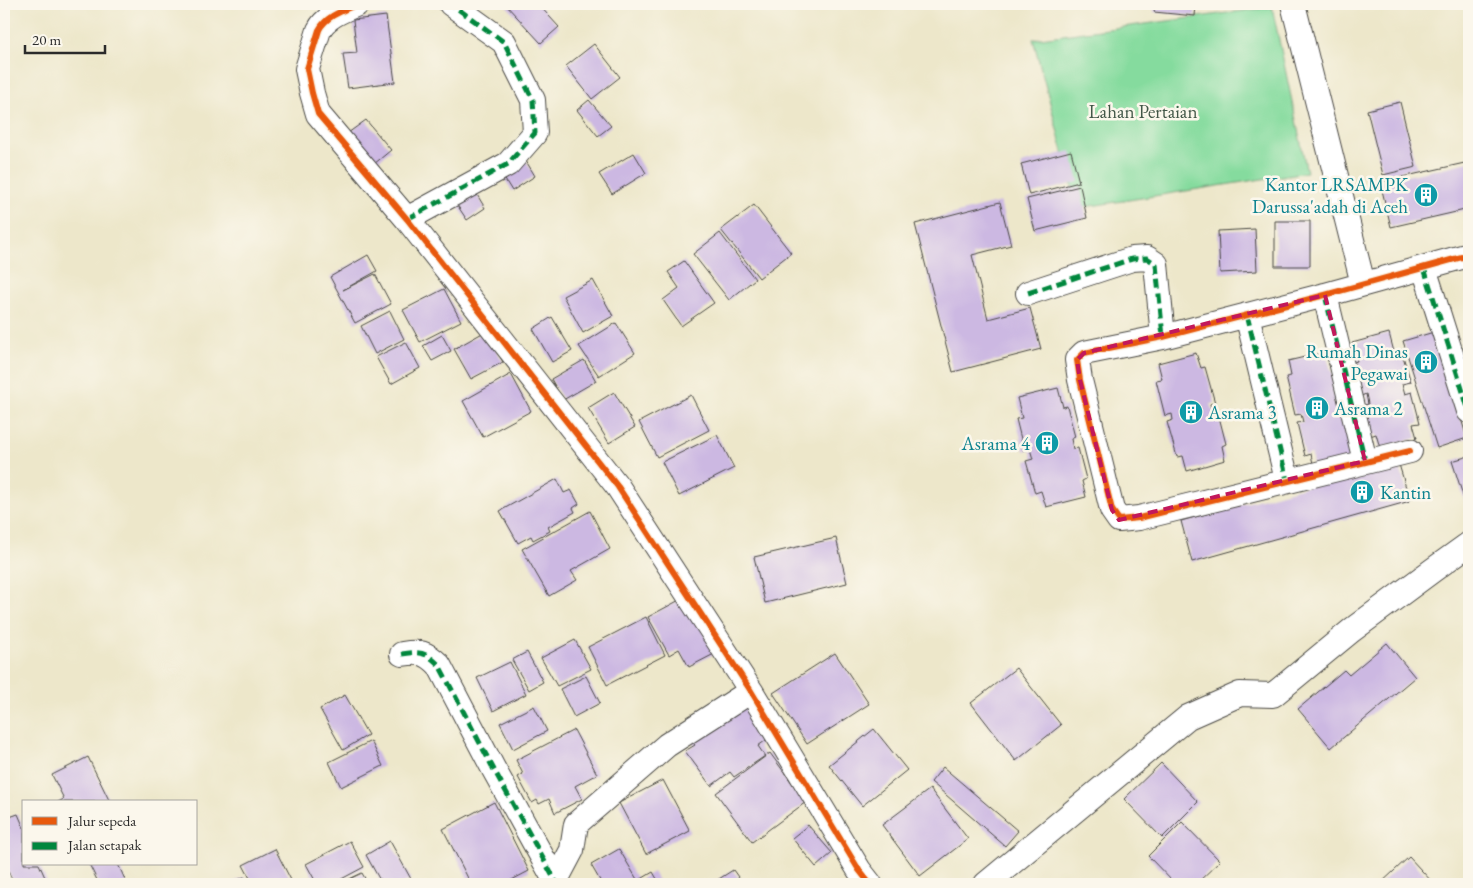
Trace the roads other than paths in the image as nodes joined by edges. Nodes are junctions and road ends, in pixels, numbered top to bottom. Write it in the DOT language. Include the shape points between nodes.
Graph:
graph roads {
  1 [pos="357,4"];
  2 [pos="450,4"];
  3 [pos="1293,4"];
  4 [pos="330,10"];
  5 [pos="407,219"];
  6 [pos="1469,255"];
  7 [pos="1424,268"];
  8 [pos="1363,284"];
  9 [pos="1028,292"];
  10 [pos="1325,295"];
  11 [pos="1247,315"];
  12 [pos="1163,337"];
  13 [pos="1469,411"];
  14 [pos="1410,451"];
  15 [pos="1365,461"];
  16 [pos="1287,480"];
  17 [pos="1469,544"];
  18 [pos="402,654"];
  19 [pos="751,691"];
  20 [pos="555,883"];
  21 [pos="870,884"];
  22 [pos="986,884"];
  1 -- 4 [label="street"];
  2 -- 5 [label="street" via="504,42 533,100 535,133 508,164"];
  3 -- 8 [label="street"];
  4 -- 5 [label="street" via="319,30 307,69 318,114"];
  5 -- 19 [label="street" via="618,487"];
  6 -- 7 [label="street"];
  7 -- 8 [label="street"];
  7 -- 13 [label="street"];
  8 -- 10 [label="street"];
  9 -- 12 [label="street" via="1132,259 1147,258 1156,264"];
  10 -- 11 [label="street"];
  10 -- 15 [label="street"];
  11 -- 12 [label="street"];
  11 -- 16 [label="street"];
  12 -- 16 [label="street" via="1084,353 1077,360 1112,510 1119,520 1139,518"];
  14 -- 15 [label="street"];
  15 -- 16 [label="street"];
  17 -- 22 [label="street" via="1352,630 1273,695 1240,694 1188,717"];
  18 -- 20 [label="street" via="424,653 439,665"];
  19 -- 20 [label="street" via="667,745 576,824 572,850"];
  19 -- 21 [label="street"];
}
